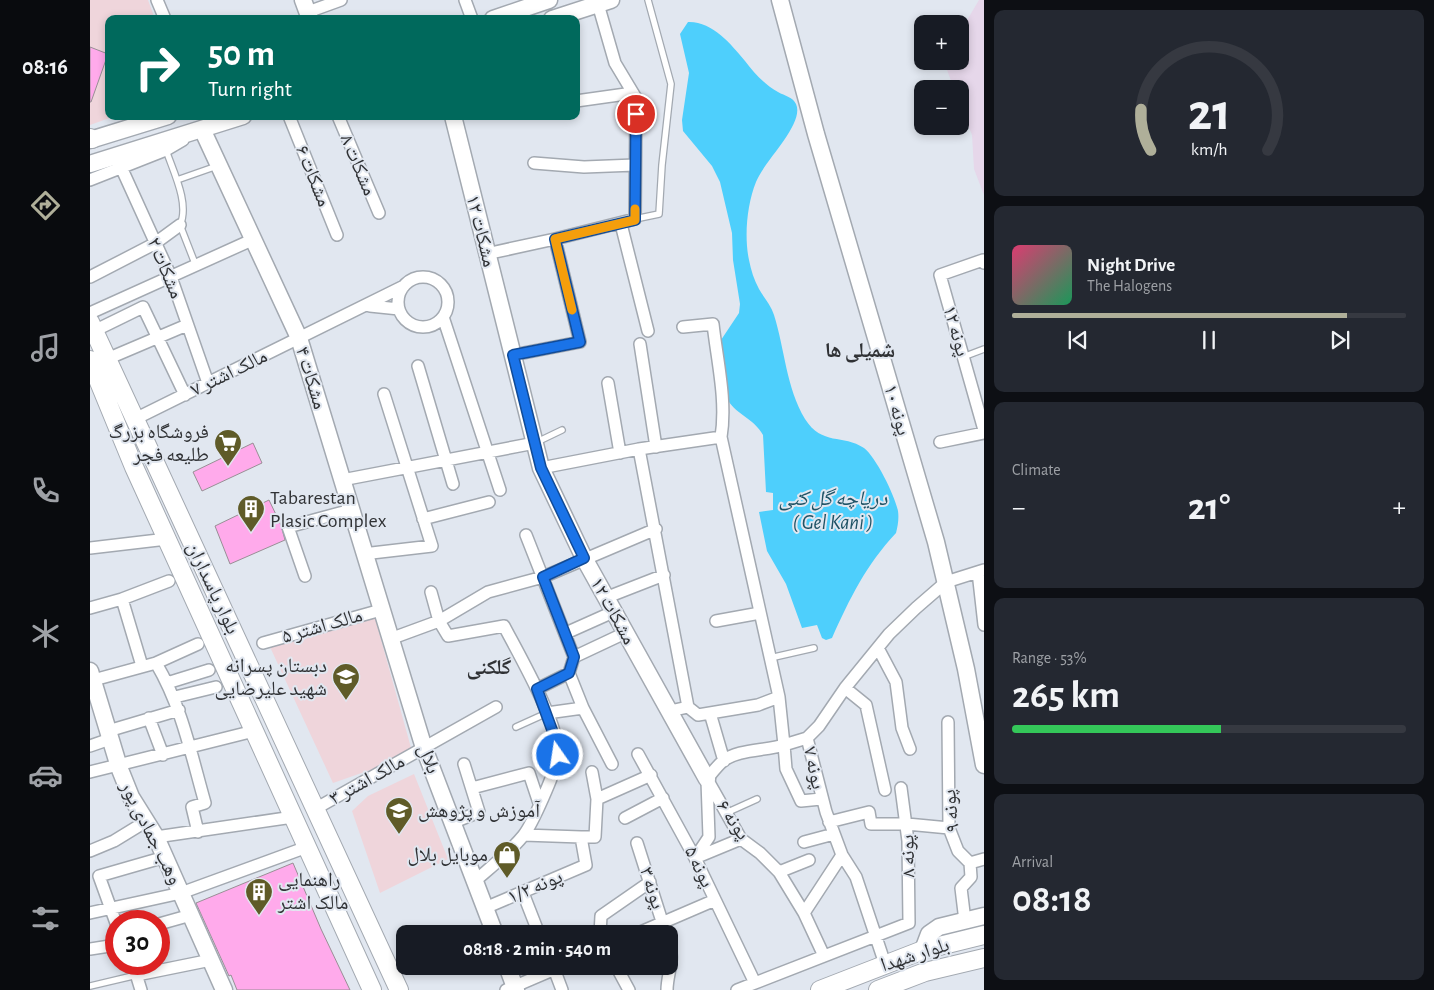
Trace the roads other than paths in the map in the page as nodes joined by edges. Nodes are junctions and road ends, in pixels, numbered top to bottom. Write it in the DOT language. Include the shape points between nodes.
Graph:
graph roads {
  1 [pos="157,0"];
  2 [pos="341,0"];
  3 [pos="465,0"];
  4 [pos="549,0"];
  5 [pos="648,0"];
  6 [pos="780,0"];
  7 [pos="605,2"];
  8 [pos="307,10"];
  9 [pos="163,15"];
  10 [pos="471,15"];
  11 [pos="505,15"];
  12 [pos="564,15"];
  13 [pos="633,93"];
  14 [pos="580,101"];
  15 [pos="155,120"];
  16 [pos="230,120"];
  17 [pos="291,120"];
  18 [pos="340,120"];
  19 [pos="453,120"];
  20 [pos="202,129"];
  21 [pos="91,139"];
  22 [pos="164,145"];
  23 [pos="119,162"];
  24 [pos="534,163"];
  25 [pos="90,164"];
  26 [pos="219,165"];
  27 [pos="635,165"];
  28 [pos="90,180"];
  29 [pos="177,180"];
  30 [pos="379,213"];
  31 [pos="635,220"];
  32 [pos="621,224"];
  33 [pos="180,226"];
  34 [pos="337,235"];
  35 [pos="254,239"];
  36 [pos="555,239"];
  37 [pos="154,244"];
  38 [pos="486,254"];
  39 [pos="983,262"];
  40 [pos="196,266"];
  41 [pos="90,276"];
  42 [pos="171,277"];
  43 [pos="404,286"];
  44 [pos="368,306"];
  45 [pos="399,309"];
  46 [pos="90,313"];
  47 [pos="443,317"];
  48 [pos="187,325"];
  49 [pos="92,326"];
  50 [pos="683,327"];
  51 [pos="648,331"];
  52 [pos="299,338"];
  53 [pos="157,339"];
  54 [pos="640,344"];
  55 [pos="984,349"];
  56 [pos="513,355"];
  57 [pos="963,357"];
  58 [pos="98,359"];
  59 [pos="418,366"];
  60 [pos="208,383"];
  61 [pos="608,383"];
  62 [pos="185,394"];
  63 [pos="384,394"];
  64 [pos="982,412"];
  65 [pos="135,419"];
  66 [pos="562,430"];
  67 [pos="984,431"];
  68 [pos="721,437"];
  69 [pos="940,442"];
  70 [pos="535,443"];
  71 [pos="656,447"];
  72 [pos="639,449"];
  73 [pos="488,451"];
  74 [pos="620,453"];
  75 [pos="446,459"];
  76 [pos="407,467"];
  77 [pos="541,468"];
  78 [pos="342,480"];
  79 [pos="454,484"];
  80 [pos="500,490"];
  81 [pos="489,502"];
  82 [pos="350,510"];
  83 [pos="423,519"];
  84 [pos="656,529"];
  85 [pos="526,535"];
  86 [pos="166,539"];
  87 [pos="90,548"];
  88 [pos="364,554"];
  89 [pos="584,558"];
  90 [pos="981,571"];
  91 [pos="305,576"];
  92 [pos="664,576"];
  93 [pos="543,577"];
  94 [pos="170,581"];
  95 [pos="946,582"];
  96 [pos="431,592"];
  97 [pos="122,599"];
  98 [pos="609,605"];
  99 [pos="90,608"];
  100 [pos="381,610"];
  101 [pos="760,613"];
  102 [pos="984,618"];
  103 [pos="439,621"];
  104 [pos="716,622"];
  105 [pos="566,632"];
  106 [pos="625,633"];
  107 [pos="390,639"];
  108 [pos="263,643"];
  109 [pos="198,644"];
  110 [pos="814,648"];
  111 [pos="878,648"];
  112 [pos="574,657"];
  113 [pos="770,658"];
  114 [pos="156,663"];
  115 [pos="142,666"];
  116 [pos="209,670"];
  117 [pos="569,673"];
  118 [pos="91,677"];
  119 [pos="167,683"];
  120 [pos="216,687"];
  121 [pos="845,688"];
  122 [pos="537,689"];
  123 [pos="174,697"];
  124 [pos="779,697"];
  125 [pos="496,707"];
  126 [pos="688,707"];
  127 [pos="583,708"];
  128 [pos="179,710"];
  129 [pos="670,711"];
  130 [pos="547,713"];
  131 [pos="710,713"];
  132 [pos="149,718"];
  133 [pos="948,722"];
  134 [pos="516,726"];
  135 [pos="254,731"];
  136 [pos="109,735"];
  137 [pos="807,738"];
  138 [pos="90,746"];
  139 [pos="784,746"];
  140 [pos="190,748"];
  141 [pos="424,748"];
  142 [pos="910,749"];
  143 [pos="638,754"];
  144 [pos="163,755"];
  145 [pos="724,760"];
  146 [pos="464,764"];
  147 [pos="612,764"];
  148 [pos="984,765"];
  149 [pos="119,767"];
  150 [pos="90,772"];
  151 [pos="592,772"];
  152 [pos="651,775"];
  153 [pos="707,779"];
  154 [pos="472,788"];
  155 [pos="901,788"];
  156 [pos="885,790"];
  157 [pos="663,798"];
  158 [pos="597,799"];
  159 [pos="757,799"];
  160 [pos="821,799"];
  161 [pos="540,802"];
  162 [pos="316,808"];
  163 [pos="726,813"];
  164 [pos="293,817"];
  165 [pos="625,818"];
  166 [pos="145,822"];
  167 [pos="830,822"];
  168 [pos="452,823"];
  169 [pos="907,824"];
  170 [pos="949,828"];
  171 [pos="198,832"];
  172 [pos="834,834"];
  173 [pos="524,835"];
  174 [pos="156,837"];
  175 [pos="582,837"];
  176 [pos="741,839"];
  177 [pos="804,842"];
  178 [pos="637,844"];
  179 [pos="307,848"];
  180 [pos="90,851"];
  181 [pos="842,855"];
  182 [pos="165,857"];
  183 [pos="695,858"];
  184 [pos="810,860"];
  185 [pos="984,860"];
  186 [pos="970,863"];
  187 [pos="779,872"];
  188 [pos="475,881"];
  189 [pos="650,882"];
  190 [pos="181,892"];
  191 [pos="522,892"];
  192 [pos="715,900"];
  193 [pos="110,907"];
  194 [pos="485,908"];
  195 [pos="111,910"];
  196 [pos="804,912"];
  197 [pos="90,913"];
  198 [pos="191,915"];
  199 [pos="984,916"];
  200 [pos="170,921"];
  201 [pos="663,921"];
  202 [pos="965,921"];
  203 [pos="491,925"];
  204 [pos="535,925"];
  205 [pos="600,925"];
  206 [pos="655,925"];
  207 [pos="664,925"];
  208 [pos="984,935"];
  209 [pos="876,936"];
  210 [pos="105,946"];
  211 [pos="90,949"];
  212 [pos="923,950"];
  213 [pos="824,956"];
  214 [pos="984,958"];
  215 [pos="211,960"];
  216 [pos="885,964"];
  217 [pos="509,975"];
  218 [pos="540,975"];
  219 [pos="558,975"];
  220 [pos="621,975"];
  221 [pos="668,975"];
  222 [pos="137,976"];
  223 [pos="755,983"];
  224 [pos="90,986"];
  225 [pos="512,989"];
  226 [pos="141,990"];
  227 [pos="224,990"];
  228 [pos="372,990"];
  229 [pos="400,990"];
  230 [pos="562,990"];
  231 [pos="629,990"];
  232 [pos="668,990"];
  233 [pos="737,990"];
  234 [pos="820,990"];
  235 [pos="883,990"];
  1 -- 9 [label="street"];
  2 -- 8 [label="street"];
  3 -- 10 [label="street"];
  4 -- 11 [label="street"];
  5 -- 31 [label="lane" via="671,84 659,214"];
  6 -- 95 [label="street, پونه ۱۰"];
  7 -- 12 [label="street"];
  7 -- 13 [label="street" via="615,63"];
  13 -- 14 [label="street"];
  13 -- 27 [label="street" via="636,98"];
  15 -- 21 [label="street"];
  16 -- 20 [label="street"];
  17 -- 34 [label="street, مشکات ۶"];
  18 -- 30 [label="street, مشکات ۸"];
  19 -- 38 [label="street, مشکات ۱۲"];
  20 -- 22 [label="street"];
  20 -- 26 [label="street, مشکات ۴"];
  22 -- 23 [label="street"];
  22 -- 29 [label="lane, مشکات ۲"];
  23 -- 25 [label="street"];
  23 -- 28 [label="street"];
  23 -- 37 [label="street, مشکات ۲"];
  24 -- 27 [label="street" via="584,168"];
  26 -- 29 [label="lane"];
  26 -- 35 [label="street, مشکات ۴"];
  27 -- 31 [label="street"];
  29 -- 33 [label="lane, مشکات ۲" via="184,216"];
  31 -- 32 [label="street"];
  32 -- 36 [label="street"];
  32 -- 51 [label="street"];
  33 -- 37 [label="street"];
  33 -- 40 [label="lane, مشکات ۲"];
  35 -- 40 [label="street"];
  35 -- 52 [label="street, مشکات ۴"];
  36 -- 38 [label="street"];
  36 -- 56 [label="street" via="580,342"];
  37 -- 41 [label="street"];
  37 -- 42 [label="street, مشکات ۲"];
  38 -- 56 [label="street, مشکات ۱۲"];
  39 -- 57 [label="street, پونه ۱۲" via="940,275"];
  40 -- 42 [label="street"];
  42 -- 46 [label="street"];
  42 -- 48 [label="street, مشکات ۲"];
  43 -- 44 [label="street, مالک اشتر ۷"];
  43 -- 45 [label="street"];
  43 -- 47 [label="street" via="418,278 440,285 448,299"];
  44 -- 45 [label="street"];
  44 -- 52 [label="street, مالک اشتر ۷"];
  45 -- 47 [label="street" via="403,317 416,326 432,325"];
  47 -- 73 [label="street"];
  48 -- 53 [label="street"];
  48 -- 60 [label="street, مشکات ۲"];
  49 -- 53 [label="street" via="143,307"];
  49 -- 58 [label="main road, بلوار پاسداران"];
  50 -- 68 [label="street" via="713,324 721,392"];
  52 -- 60 [label="street, مالک اشتر ۷"];
  52 -- 78 [label="street, مشکات ۴"];
  53 -- 58 [label="street"];
  53 -- 62 [label="street"];
  54 -- 71 [label="street"];
  55 -- 57 [label="lane"];
  56 -- 70 [label="street, مشکات ۱۲"];
  57 -- 64 [label="street, پونه ۱۲"];
  58 -- 65 [label="main road, بلوار پاسداران"];
  58 -- 86 [label="main road, بلوار پاسداران" via="134,467"];
  59 -- 75 [label="street"];
  60 -- 62 [label="street, مالک اشتر ۷"];
  61 -- 74 [label="street"];
  62 -- 65 [label="street, مالک اشتر ۷"];
  63 -- 76 [label="street"];
  64 -- 67 [label="street, پونه ۱۲"];
  65 -- 162 [label="main road, بلوار پاسداران"];
  66 -- 70 [label="lane"];
  67 -- 69 [label="street"];
  68 -- 71 [label="street"];
  68 -- 101 [label="street"];
  70 -- 73 [label="street"];
  70 -- 77 [label="street, مشکات ۱۲"];
  71 -- 72 [label="street"];
  72 -- 74 [label="street"];
  72 -- 84 [label="street"];
  73 -- 75 [label="street"];
  73 -- 80 [label="street"];
  74 -- 77 [label="street"];
  75 -- 76 [label="street"];
  75 -- 79 [label="street"];
  76 -- 78 [label="street"];
  76 -- 83 [label="street"];
  77 -- 89 [label="street, مشکات ۱۲"];
  78 -- 82 [label="street, مشکات ۴"];
  81 -- 83 [label="street"];
  82 -- 88 [label="street, مشکات ۴"];
  82 -- 91 [label="street" via="288,527"];
  83 -- 88 [label="street" via="432,546"];
  84 -- 89 [label="street"];
  84 -- 92 [label="street"];
  85 -- 93 [label="street"];
  86 -- 87 [label="street"];
  86 -- 135 [label="main road, بلوار پاسداران"];
  88 -- 100 [label="street, مشکات ۴"];
  89 -- 93 [label="street"];
  89 -- 98 [label="street, مشکات ۱۲"];
  90 -- 95 [label="street"];
  90 -- 102 [label="street"];
  92 -- 98 [label="street"];
  92 -- 126 [label="street"];
  93 -- 103 [label="street" via="488,592"];
  93 -- 105 [label="street"];
  94 -- 97 [label="street"];
  95 -- 111 [label="street, پونه ۷"];
  95 -- 148 [label="street, پونه ۱۰"];
  96 -- 103 [label="street"];
  97 -- 99 [label="street"];
  97 -- 115 [label="street"];
  98 -- 105 [label="street"];
  98 -- 106 [label="street, مشکات ۱۲"];
  100 -- 107 [label="street, مشکات ۴"];
  100 -- 108 [label="street, مالک اشتر ۵"];
  101 -- 104 [label="street"];
  101 -- 113 [label="street"];
  103 -- 107 [label="street"];
  103 -- 122 [label="street" via="448,636 504,626"];
  105 -- 112 [label="street"];
  106 -- 112 [label="street"];
  106 -- 129 [label="street, مشکات ۱۲"];
  107 -- 141 [label="street, بلال"];
  109 -- 114 [label="street"];
  110 -- 113 [label="lane"];
  111 -- 121 [label="street, پونه ۷"];
  111 -- 142 [label="street" via="896,682 902,728"];
  112 -- 117 [label="street"];
  113 -- 124 [label="street"];
  114 -- 115 [label="street"];
  114 -- 119 [label="street"];
  115 -- 118 [label="street"];
  116 -- 119 [label="street"];
  117 -- 122 [label="street"];
  117 -- 127 [label="street"];
  118 -- 136 [label="street, وهب جمادی پور"];
  119 -- 123 [label="street"];
  120 -- 123 [label="street"];
  121 -- 137 [label="street, پونه ۷"];
  121 -- 156 [label="street" via="866,705"];
  122 -- 130 [label="street"];
  123 -- 128 [label="street"];
  124 -- 131 [label="street" via="758,705"];
  124 -- 139 [label="street"];
  125 -- 141 [label="street, مالک اشتر ۳"];
  126 -- 129 [label="street"];
  126 -- 131 [label="street" via="698,715"];
  127 -- 130 [label="street"];
  127 -- 147 [label="street"];
  128 -- 132 [label="street"];
  128 -- 140 [label="street"];
  129 -- 153 [label="street, مشکات ۱۲"];
  130 -- 134 [label="lane"];
  130 -- 161 [label="street" via="558,755"];
  131 -- 145 [label="street"];
  132 -- 136 [label="street"];
  132 -- 144 [label="street"];
  133 -- 170 [label="street, پونه ۹"];
  135 -- 140 [label="street"];
  135 -- 164 [label="main road, بلوار پاسداران"];
  136 -- 138 [label="street"];
  136 -- 149 [label="street, وهب جمادی پور"];
  137 -- 139 [label="street, پونه ۶"];
  137 -- 160 [label="street, پونه ۷"];
  139 -- 145 [label="street, پونه ۶" via="766,751 746,751"];
  139 -- 160 [label="street" via="786,769 802,801"];
  140 -- 144 [label="street"];
  140 -- 171 [label="street" via="205,803 192,807"];
  141 -- 162 [label="street, مالک اشتر ۳"];
  141 -- 168 [label="street, بلال"];
  143 -- 152 [label="street, پونه ۵"];
  144 -- 149 [label="street"];
  145 -- 153 [label="street, پونه ۶"];
  146 -- 154 [label="street"];
  149 -- 150 [label="street"];
  149 -- 166 [label="street, وهب جمادی پور"];
  151 -- 158 [label="street"];
  152 -- 157 [label="street, پونه ۵"];
  152 -- 158 [label="street"];
  153 -- 163 [label="street, پونه ۶"];
  153 -- 183 [label="street" via="709,837"];
  154 -- 161 [label="street" via="529,773"];
  154 -- 168 [label="street" via="479,812"];
  155 -- 169 [label="street, پونه ۸"];
  157 -- 165 [label="street"];
  157 -- 183 [label="street, پونه ۵"];
  158 -- 175 [label="street" via="595,837"];
  159 -- 163 [label="lane"];
  160 -- 167 [label="street, پونه ۷"];
  161 -- 173 [label="street"];
  162 -- 229 [label="main road, بلوار پاسداران"];
  163 -- 176 [label="street, پونه ۶"];
  164 -- 171 [label="street"];
  164 -- 179 [label="main road, بلوار پاسداران"];
  166 -- 174 [label="street, وهب جمادی پور"];
  166 -- 180 [label="street"];
  167 -- 169 [label="street" via="869,812 871,824"];
  167 -- 172 [label="street, پونه ۷"];
  168 -- 188 [label="street, بلال"];
  169 -- 170 [label="street"];
  169 -- 209 [label="street, پونه ۸" via="909,923"];
  170 -- 186 [label="street, پونه ۹" via="958,851"];
  171 -- 174 [label="street"];
  172 -- 177 [label="street"];
  172 -- 181 [label="street, پونه ۷"];
  173 -- 175 [label="street"];
  173 -- 188 [label="street"];
  174 -- 182 [label="street, وهب جمادی پور"];
  175 -- 191 [label="street, پونه ۱/۲" via="586,865"];
  176 -- 183 [label="street"];
  176 -- 187 [label="street, پونه ۶"];
  178 -- 189 [label="street, پونه ۳"];
  179 -- 190 [label="street"];
  179 -- 228 [label="main road, بلوار پاسداران"];
  181 -- 196 [label="street"];
  181 -- 209 [label="street, پونه ۷" via="856,877"];
  182 -- 190 [label="street, وهب جمادی پور"];
  182 -- 193 [label="street" via="99,876"];
  183 -- 192 [label="street, پونه ۵"];
  184 -- 187 [label="street"];
  185 -- 186 [label="street"];
  186 -- 202 [label="street" via="971,877 961,888"];
  187 -- 196 [label="street, پونه ۶"];
  188 -- 194 [label="street, بلال"];
  189 -- 201 [label="street, پونه ۳"];
  189 -- 205 [label="street" via="601,916"];
  190 -- 193 [label="street"];
  190 -- 198 [label="street, وهب جمادی پور"];
  191 -- 194 [label="street, پونه ۱/۲"];
  191 -- 204 [label="street"];
  192 -- 201 [label="street"];
  192 -- 223 [label="street, پونه ۵"];
  193 -- 195 [label="street"];
  193 -- 197 [label="street"];
  194 -- 203 [label="street, بلال"];
  196 -- 213 [label="street, پونه ۶"];
  198 -- 200 [label="street"];
  198 -- 215 [label="street, وهب جمادی پور"];
  199 -- 202 [label="street"];
  201 -- 206 [label="street"];
  201 -- 207 [label="street, پونه ۳"];
  202 -- 212 [label="street" via="929,934"];
  208 -- 212 [label="main road, بلوار شهدا"];
  209 -- 213 [label="street"];
  209 -- 216 [label="street, پونه ۷"];
  210 -- 211 [label="street"];
  212 -- 216 [label="main road, بلوار شهدا"];
  213 -- 223 [label="street"];
  214 -- 235 [label="main road, بلوار شهدا" via="925,972"];
  215 -- 222 [label="street"];
  215 -- 227 [label="street, وهب جمادی پور"];
  216 -- 234 [label="main road, بلوار شهدا"];
  217 -- 225 [label="street"];
  218 -- 225 [label="street"];
  219 -- 230 [label="street"];
  220 -- 231 [label="street"];
  221 -- 232 [label="street"];
  222 -- 224 [label="lane"];
  222 -- 226 [label="street"];
  223 -- 233 [label="street"];
}
